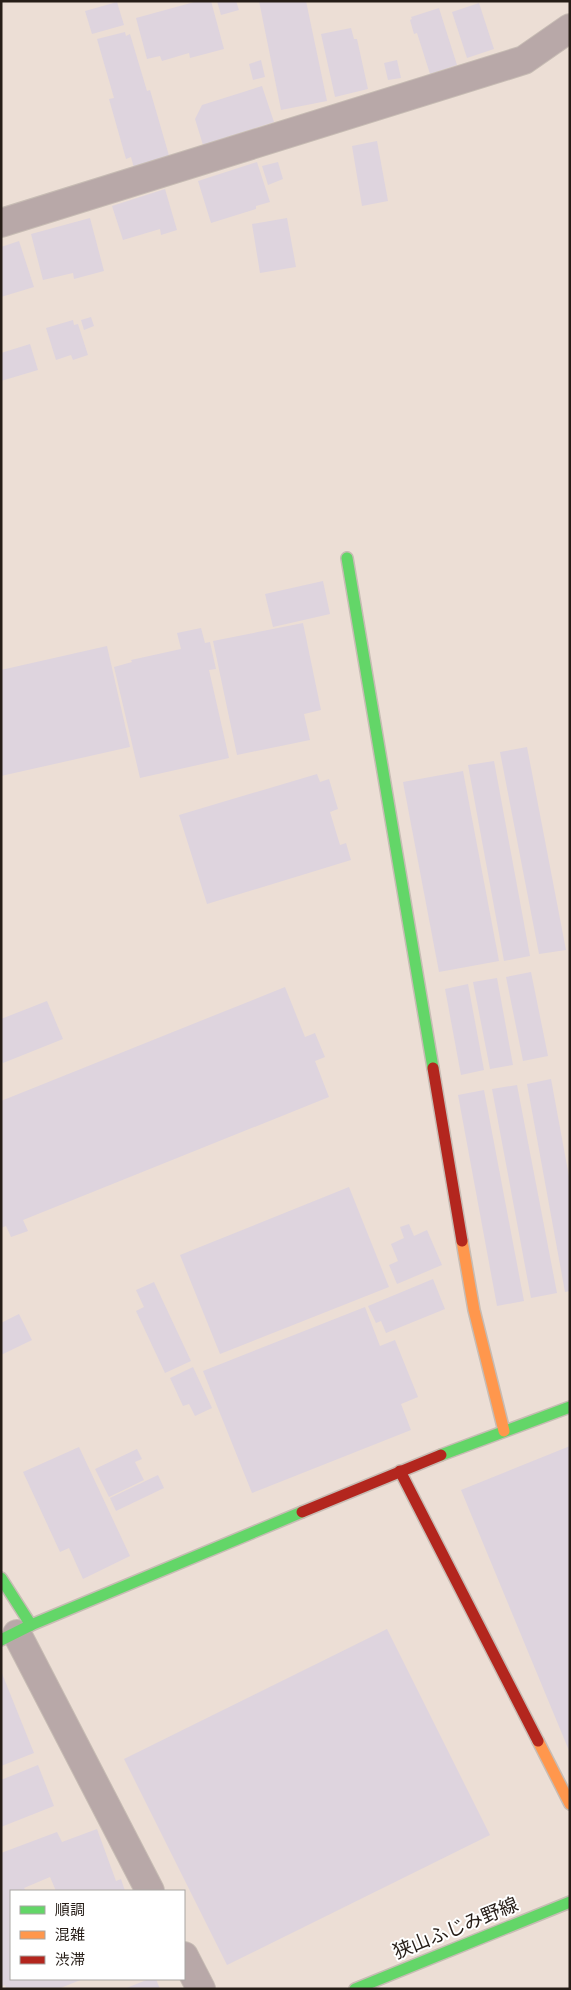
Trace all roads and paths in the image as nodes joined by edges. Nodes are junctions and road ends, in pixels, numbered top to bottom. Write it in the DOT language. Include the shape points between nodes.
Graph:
graph roads {
  1 [pos="570,28"];
  2 [pos="1,223"];
  3 [pos="347,558"];
  4 [pos="570,1407"];
  5 [pos="504,1431"];
  6 [pos="400,1471"];
  7 [pos="1,1578"];
  8 [pos="16,1633"];
  9 [pos="570,1804"];
  10 [pos="149,1890"];
  11 [pos="570,1902"];
  12 [pos="185,1958"];
  13 [pos="201,1989"];
  14 [pos="355,1989"];
  1 -- 2 [label="street" via="524,60"];
  3 -- 5 [label="street" via="474,1310"];
  4 -- 5 [label="street"];
  5 -- 6 [label="street"];
  6 -- 8 [label="street"];
  6 -- 9 [label="street"];
  7 -- 8 [label="street"];
  8 -- 10 [label="street"];
  11 -- 14 [label="street, 狭山ふじみ野線"];
  12 -- 13 [label="street"];
}
